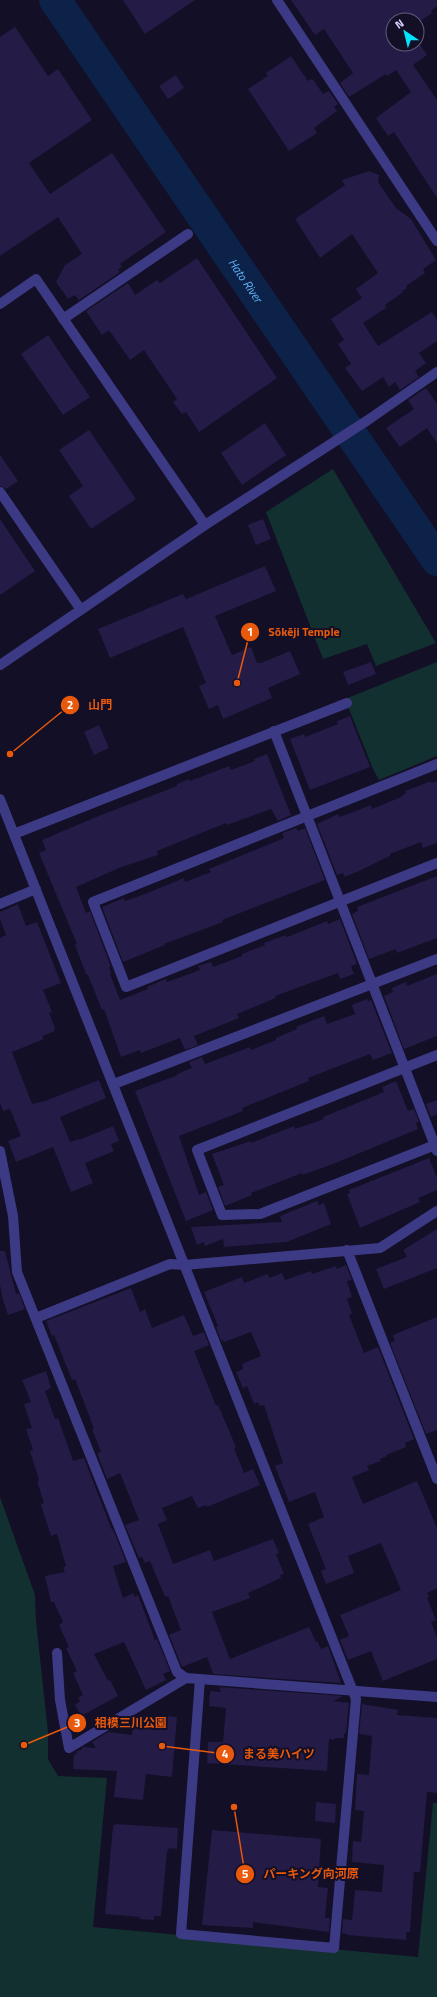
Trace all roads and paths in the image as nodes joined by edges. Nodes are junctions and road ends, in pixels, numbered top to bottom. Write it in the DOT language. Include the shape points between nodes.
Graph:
graph roads {
  1 [pos="277,0"];
  2 [pos="188,234"];
  3 [pos="437,241"];
  4 [pos="0,304"];
  5 [pos="63,318"];
  6 [pos="437,372"];
  7 [pos="0,492"];
  8 [pos="205,525"];
  9 [pos="81,610"];
  10 [pos="0,665"];
  11 [pos="347,703"];
  12 [pos="274,731"];
  13 [pos="437,764"];
  14 [pos="0,800"];
  15 [pos="308,816"];
  16 [pos="14,834"];
  17 [pos="437,862"];
  18 [pos="36,889"];
  19 [pos="341,900"];
  20 [pos="0,904"];
  21 [pos="437,959"];
  22 [pos="373,984"];
  23 [pos="437,1055"];
  24 [pos="406,1068"];
  25 [pos="114,1084"];
  26 [pos="436,1148"];
  27 [pos="0,1152"];
  28 [pos="437,1211"];
  29 [pos="347,1250"];
  30 [pos="184,1264"];
  31 [pos="36,1318"];
  32 [pos="437,1479"];
  33 [pos="57,1653"];
  34 [pos="186,1678"];
  35 [pos="200,1679"];
  36 [pos="352,1690"];
  37 [pos="437,1697"];
  1 -- 3 [label="street"];
  2 -- 5 [label="street"];
  4 -- 5 [label="street" via="36,279"];
  5 -- 8 [label="street"];
  6 -- 8 [label="street" via="335,442"];
  7 -- 9 [label="street"];
  8 -- 9 [label="street"];
  9 -- 10 [label="street"];
  11 -- 12 [label="street"];
  12 -- 15 [label="street"];
  12 -- 16 [label="street"];
  13 -- 15 [label="street"];
  14 -- 16 [label="street"];
  15 -- 19 [label="street"];
  15 -- 19 [label="street" via="93,902 126,987"];
  16 -- 18 [label="street"];
  17 -- 19 [label="street"];
  18 -- 20 [label="street"];
  18 -- 25 [label="street"];
  19 -- 22 [label="street"];
  21 -- 22 [label="street"];
  22 -- 24 [label="street"];
  22 -- 25 [label="street"];
  23 -- 24 [label="street"];
  24 -- 26 [label="street"];
  24 -- 26 [label="street" via="198,1150 222,1215 260,1214"];
  25 -- 30 [label="street"];
  27 -- 31 [label="street" via="13,1216 17,1272"];
  28 -- 29 [label="street" via="380,1248"];
  29 -- 30 [label="street"];
  29 -- 32 [label="street"];
  30 -- 31 [label="street" via="170,1264"];
  30 -- 36 [label="street"];
  31 -- 34 [label="street" via="177,1672"];
  33 -- 34 [label="street" via="60,1700 69,1748"];
  34 -- 35 [label="street"];
  35 -- 36 [label="street"];
  35 -- 36 [label="street" via="181,1934 334,1948 356,1699"];
  36 -- 37 [label="street"];
}
